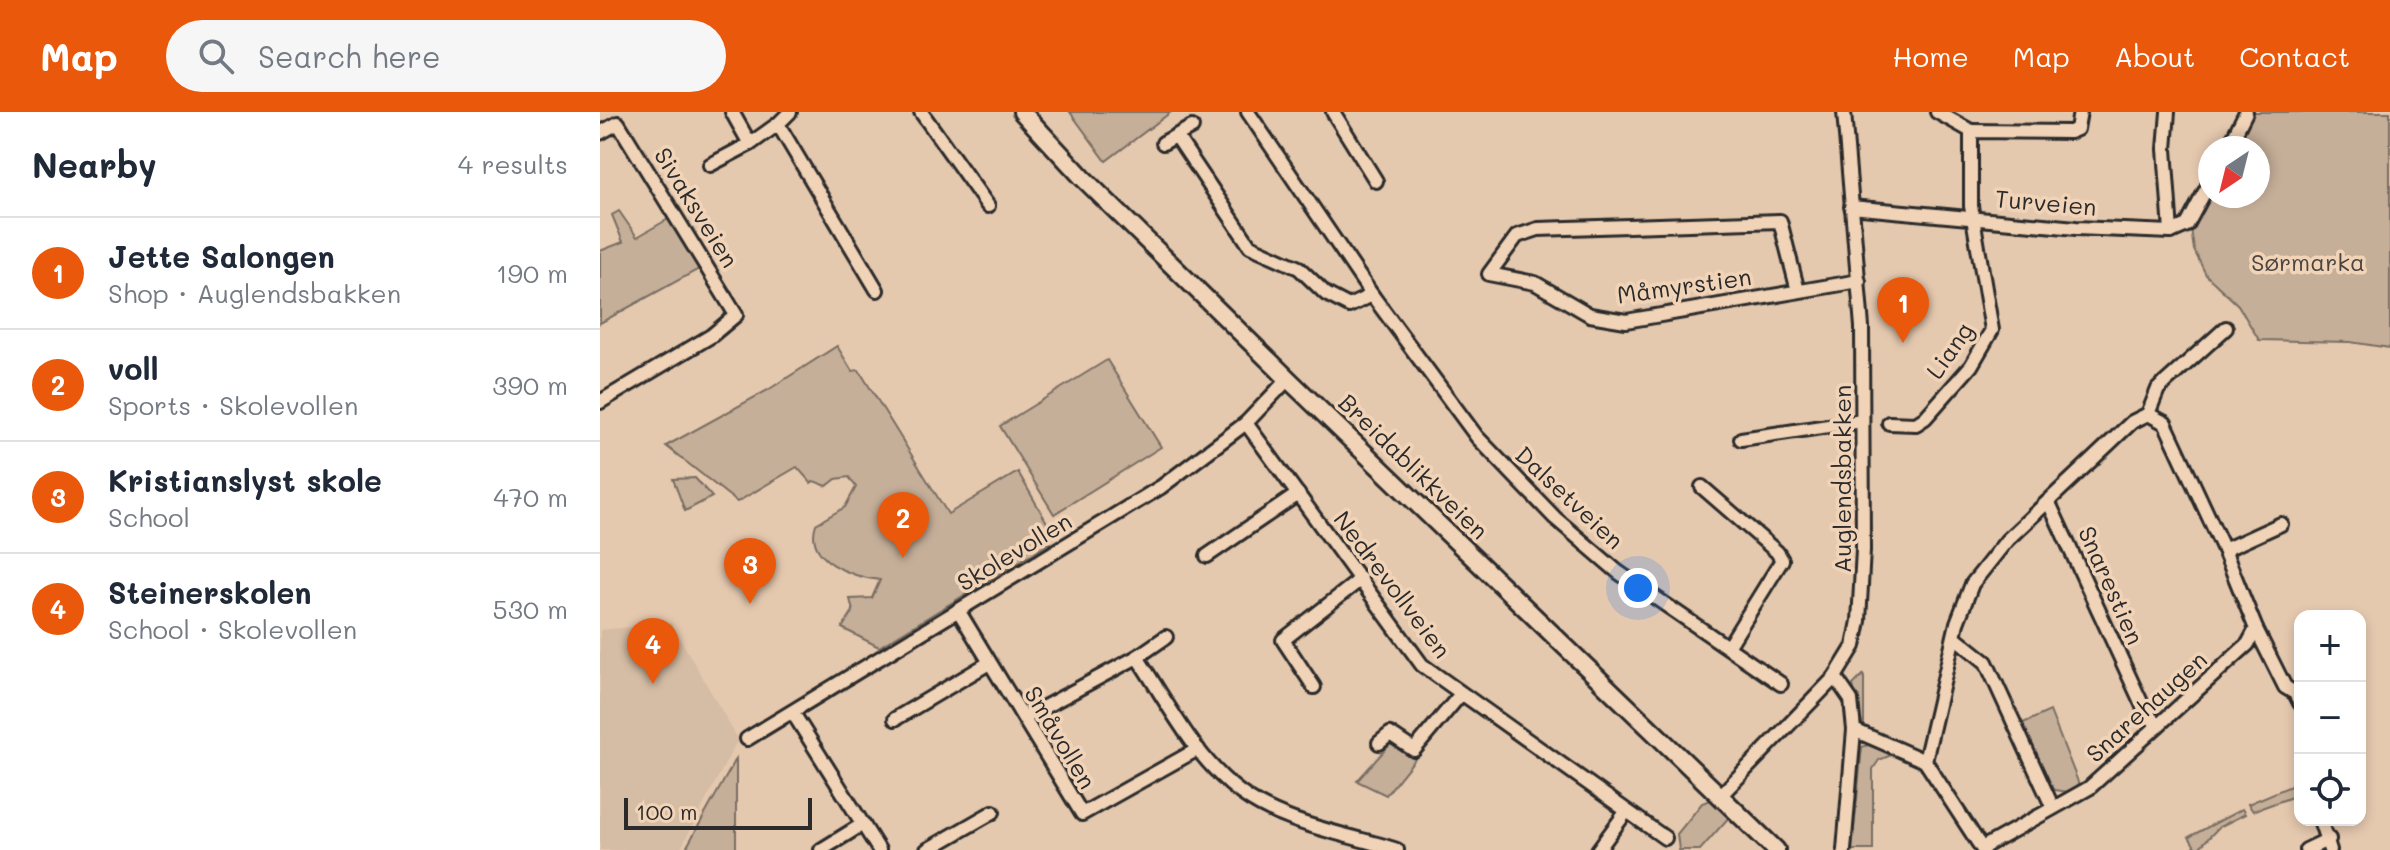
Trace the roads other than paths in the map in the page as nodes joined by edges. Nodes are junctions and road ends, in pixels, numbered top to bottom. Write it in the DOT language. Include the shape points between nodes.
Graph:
graph roads {
  1 [pos="732,112"];
  2 [pos="790,112"];
  3 [pos="921,112"];
  4 [pos="1022,112"];
  5 [pos="1248,112"];
  6 [pos="1333,112"];
  7 [pos="1844,112"];
  8 [pos="1937,112"];
  9 [pos="2080,112"];
  10 [pos="2168,112"];
  11 [pos="2246,112"];
  12 [pos="619,118"];
  13 [pos="778,124"];
  14 [pos="1192,127"];
  15 [pos="1971,131"];
  16 [pos="600,133"];
  17 [pos="2234,136"];
  18 [pos="1177,137"];
  19 [pos="1163,143"];
  20 [pos="750,144"];
  21 [pos="710,165"];
  22 [pos="1376,181"];
  23 [pos="2198,204"];
  24 [pos="988,206"];
  25 [pos="1851,207"];
  26 [pos="1972,217"];
  27 [pos="2171,232"];
  28 [pos="1859,281"];
  29 [pos="877,290"];
  30 [pos="1798,291"];
  31 [pos="1372,295"];
  32 [pos="2226,328"];
  33 [pos="1288,379"];
  34 [pos="600,402"];
  35 [pos="2148,414"];
  36 [pos="1862,421"];
  37 [pos="1246,423"];
  38 [pos="1889,423"];
  39 [pos="1741,439"];
  40 [pos="1702,487"];
  41 [pos="1298,494"];
  42 [pos="2049,503"];
  43 [pos="2281,524"];
  44 [pos="2224,550"];
  45 [pos="1207,556"];
  46 [pos="1361,579"];
  47 [pos="958,610"];
  48 [pos="2256,629"];
  49 [pos="1166,637"];
  50 [pos="1956,638"];
  51 [pos="1728,647"];
  52 [pos="1137,657"];
  53 [pos="989,663"];
  54 [pos="1835,677"];
  55 [pos="1781,684"];
  56 [pos="1314,687"];
  57 [pos="2294,692"];
  58 [pos="1460,695"];
  59 [pos="793,713"];
  60 [pos="1024,718"];
  61 [pos="895,719"];
  62 [pos="2158,725"];
  63 [pos="1854,730"];
  64 [pos="747,739"];
  65 [pos="1379,743"];
  66 [pos="1198,749"];
  67 [pos="1925,761"];
  68 [pos="1721,795"];
  69 [pos="2052,806"];
  70 [pos="993,812"];
  71 [pos="1626,812"];
  72 [pos="863,824"];
  73 [pos="1665,838"];
  74 [pos="2329,844"];
  75 [pos="1983,849"];
  76 [pos="821,850"];
  77 [pos="879,850"];
  78 [pos="927,850"];
  79 [pos="1397,850"];
  80 [pos="1598,850"];
  81 [pos="1776,850"];
  82 [pos="1844,850"];
  83 [pos="2306,850"];
  1 -- 20 [label="street"];
  2 -- 13 [label="street"];
  3 -- 24 [label="street"];
  4 -- 33 [label="main road, Breidablikkveien" via="1053,149"];
  5 -- 31 [label="street, Dalsetveien"];
  6 -- 22 [label="street"];
  7 -- 25 [label="street, Auglendsbakken"];
  8 -- 15 [label="street"];
  9 -- 15 [label="street" via="2077,129 2070,132"];
  10 -- 27 [label="street"];
  11 -- 17 [label="street"];
  12 -- 16 [label="street, Sivaksveien"];
  12 -- 34 [label="street, Sivaksveien" via="736,315 711,336"];
  13 -- 20 [label="street"];
  13 -- 29 [label="street"];
  14 -- 18 [label="street"];
  15 -- 26 [label="street, Liang"];
  18 -- 19 [label="street"];
  18 -- 31 [label="street" via="1250,246 1299,268 1326,294 1349,306"];
  20 -- 21 [label="street"];
  23 -- 27 [label="street" via="2187,225"];
  25 -- 26 [label="street, Turveien"];
  25 -- 28 [label="street, Auglendsbakken"];
  26 -- 27 [label="street, Turveien"];
  26 -- 38 [label="street, Liang" via="1992,330 1971,366 1925,418 1916,424"];
  28 -- 30 [label="street, Måmyrstien"];
  28 -- 36 [label="street, Auglendsbakken"];
  30 -- 30 [label="street, Måmyrstien" via="1780,221 1538,229 1517,236 1489,274 1535,283 1590,315 1626,321"];
  31 -- 51 [label="street, Dalsetveien" via="1477,437 1555,518 1618,572"];
  32 -- 35 [label="street" via="2158,389"];
  33 -- 37 [label="street, Skolevollen"];
  33 -- 68 [label="main road, Breidablikkveien"];
  35 -- 42 [label="street" via="2132,422"];
  35 -- 44 [label="street" via="2165,423"];
  36 -- 39 [label="street"];
  36 -- 54 [label="street, Auglendsbakken" via="1859,621 1854,646"];
  37 -- 41 [label="street, Nedrevollveien"];
  37 -- 47 [label="street, Skolevollen" via="1161,487"];
  40 -- 51 [label="street" via="1782,560"];
  41 -- 45 [label="street"];
  41 -- 46 [label="street, Nedrevollveien"];
  42 -- 50 [label="street" via="1982,568 1962,608"];
  42 -- 62 [label="street, Snarestien" via="2146,713"];
  43 -- 44 [label="street"];
  44 -- 48 [label="street"];
  46 -- 56 [label="street" via="1283,640"];
  46 -- 58 [label="street, Nedrevollveien" via="1422,665"];
  47 -- 53 [label="street, Småvollen"];
  47 -- 59 [label="street, Skolevollen"];
  48 -- 57 [label="street" via="2285,687"];
  48 -- 62 [label="street, Snarehaugen" via="2248,644"];
  49 -- 52 [label="street"];
  50 -- 67 [label="street"];
  50 -- 69 [label="street" via="1986,662"];
  51 -- 55 [label="street, Dalsetveien"];
  52 -- 60 [label="street"];
  52 -- 66 [label="street"];
  53 -- 60 [label="street, Småvollen"];
  53 -- 61 [label="street"];
  54 -- 63 [label="street" via="1851,700"];
  54 -- 68 [label="street, Auglendsbakken"];
  58 -- 65 [label="street" via="1414,750 1390,734"];
  58 -- 71 [label="street, Nedrevollveien"];
  59 -- 64 [label="street, Skolevollen"];
  59 -- 72 [label="street"];
  60 -- 66 [label="street, Småvollen" via="1082,814"];
  62 -- 69 [label="street, Snarehaugen" via="2089,788"];
  63 -- 67 [label="street"];
  63 -- 82 [label="street"];
  66 -- 79 [label="street" via="1225,779 1262,805"];
  67 -- 75 [label="street"];
  68 -- 81 [label="main road, Breidablikkveien"];
  69 -- 75 [label="street, Snarehaugen"];
  70 -- 78 [label="street"];
  71 -- 73 [label="street, Nedrevollveien"];
  71 -- 80 [label="street"];
  72 -- 76 [label="street"];
  72 -- 77 [label="street"];
  74 -- 83 [label="street"];
}
